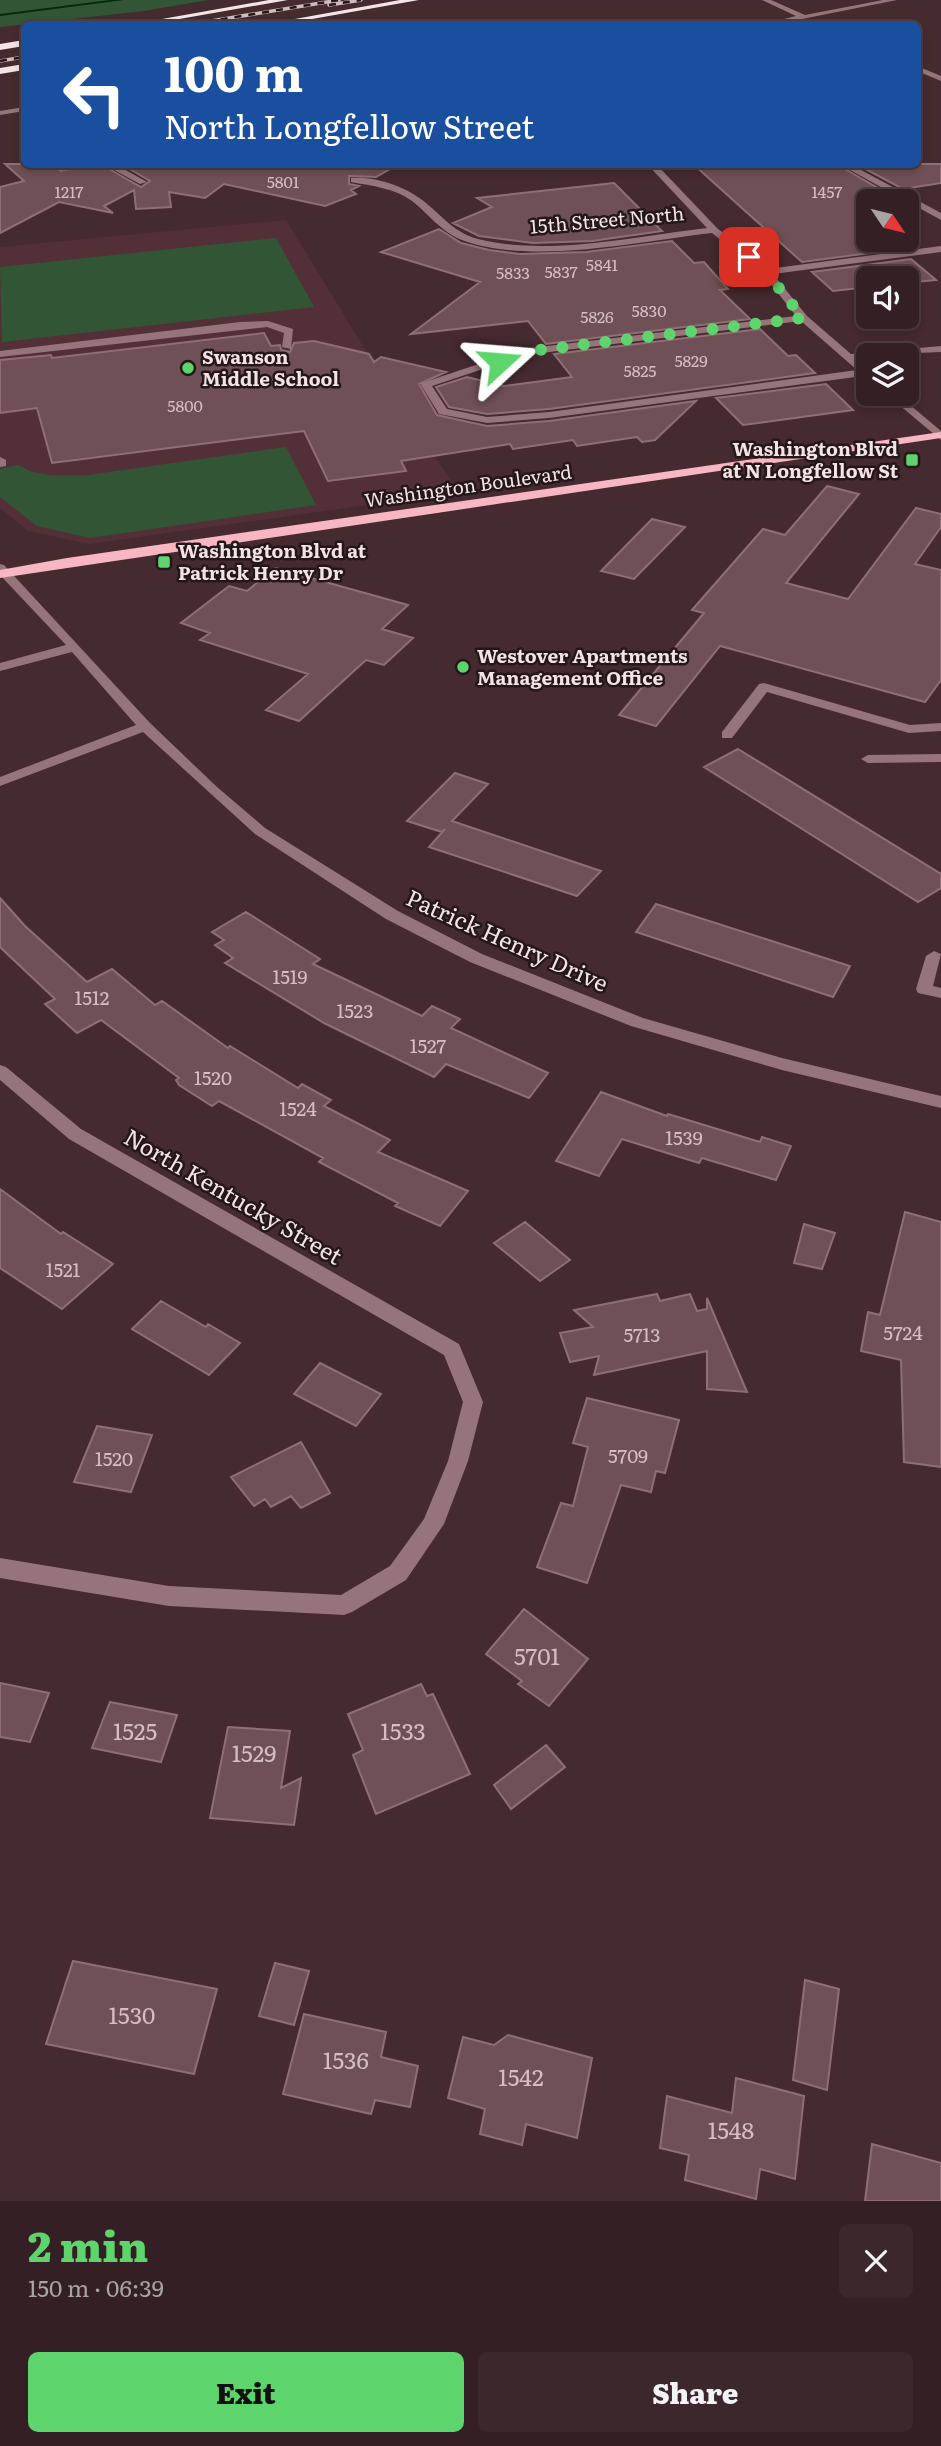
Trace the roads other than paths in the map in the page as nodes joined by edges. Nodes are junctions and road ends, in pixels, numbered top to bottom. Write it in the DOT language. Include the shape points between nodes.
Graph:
graph roads {
  1 [pos="284,0"];
  2 [pos="415,0"];
  3 [pos="765,0"];
  4 [pos="894,0"];
  5 [pos="804,17"];
  6 [pos="156,21"];
  7 [pos="289,21"];
  8 [pos="783,21"];
  9 [pos="813,21"];
  10 [pos="21,44"];
  11 [pos="0,47"];
  12 [pos="21,67"];
  13 [pos="921,70"];
  14 [pos="0,71"];
  15 [pos="941,79"];
  16 [pos="21,110"];
  17 [pos="0,113"];
  18 [pos="115,168"];
  19 [pos="655,168"];
  20 [pos="851,168"];
  21 [pos="354,180"];
  22 [pos="143,181"];
  23 [pos="941,217"];
  24 [pos="714,230"];
  25 [pos="941,249"];
  26 [pos="766,272"];
  27 [pos="803,318"];
  28 [pos="288,347"];
  29 [pos="941,349"];
  30 [pos="0,354"];
  31 [pos="848,357"];
  32 [pos="856,364"];
  33 [pos="856,374"];
  34 [pos="905,406"];
  35 [pos="940,436"];
  36 [pos="1,570"];
  37 [pos="75,647"];
  38 [pos="0,667"];
  39 [pos="145,726"];
  40 [pos="941,727"];
  41 [pos="727,735"];
  42 [pos="941,758"];
  43 [pos="868,759"];
  44 [pos="0,782"];
  45 [pos="934,956"];
  46 [pos="941,993"];
  47 [pos="0,1070"];
  48 [pos="941,1102"];
  49 [pos="0,1568"];
  1 -- 6 [label="highway"];
  2 -- 7 [label="highway"];
  3 -- 5 [label="street"];
  4 -- 5 [label="street"];
  5 -- 8 [label="street"];
  5 -- 9 [label="street"];
  10 -- 11 [label="highway"];
  12 -- 14 [label="highway"];
  13 -- 15 [label="street"];
  16 -- 17 [label="street"];
  18 -- 22 [label="street"];
  19 -- 24 [label="street"];
  20 -- 23 [label="street"];
  21 -- 24 [label="street, 15th Street North" via="400,190 449,231 503,246 551,247"];
  24 -- 26 [label="street"];
  25 -- 26 [label="street"];
  26 -- 27 [label="street"];
  27 -- 31 [label="street"];
  27 -- 33 [label="street" via="523,352 426,386 443,412 487,420"];
  28 -- 30 [label="street" via="289,331 268,324 240,324"];
  29 -- 31 [label="street"];
  31 -- 32 [label="street"];
  34 -- 35 [label="street"];
  35 -- 36 [label="main road, Washington Boulevard"];
  36 -- 37 [label="street, Patrick Henry Drive"];
  37 -- 38 [label="street"];
  37 -- 39 [label="street, Patrick Henry Drive"];
  39 -- 44 [label="street"];
  39 -- 48 [label="street, Patrick Henry Drive" via="260,831 392,915 476,958 696,1041"];
  40 -- 41 [label="street" via="909,729 764,687"];
  42 -- 43 [label="street"];
  45 -- 46 [label="street" via="924,989"];
  47 -- 49 [label="street, North Kentucky Street" via="75,1134 452,1350 472,1402 458,1461 433,1524 398,1573 344,1605 169,1596"];
}
